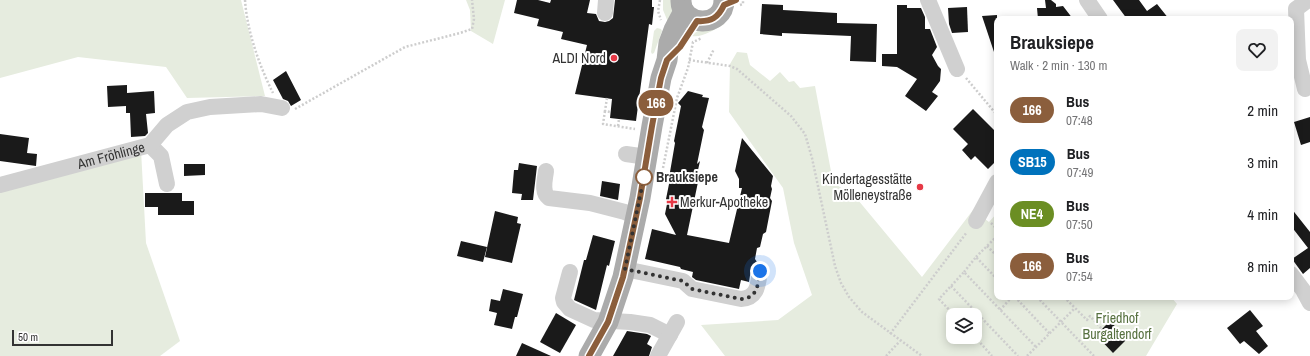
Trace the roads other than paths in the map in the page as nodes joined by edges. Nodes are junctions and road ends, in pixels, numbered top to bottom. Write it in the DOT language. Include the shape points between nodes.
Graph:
graph roads {
  1 [pos="928,0"];
  2 [pos="1086,0"];
  3 [pos="1308,0"];
  4 [pos="734,2"];
  5 [pos="687,11"];
  6 [pos="1098,16"];
  7 [pos="957,69"];
  8 [pos="1302,90"];
  9 [pos="288,109"];
  10 [pos="150,145"];
  11 [pos="626,154"];
  12 [pos="647,157"];
  13 [pos="546,171"];
  14 [pos="167,184"];
  15 [pos="0,185"];
  16 [pos="994,188"];
  17 [pos="637,217"];
  18 [pos="976,221"];
  19 [pos="625,269"];
  20 [pos="760,271"];
  21 [pos="570,272"];
  22 [pos="1294,277"];
  23 [pos="1308,293"];
  24 [pos="608,322"];
  25 [pos="589,356"];
  26 [pos="658,356"];
  1 -- 7 [label="street"];
  2 -- 6 [label="street"];
  3 -- 8 [label="street" via="1296,9"];
  4 -- 5 [label="main road" via="714,19 706,22"];
  5 -- 12 [label="main road" via="674,30 669,43"];
  9 -- 10 [label="street, Am Fröhlinge" via="261,104 210,107 187,112 167,125"];
  10 -- 14 [label="street" via="161,156"];
  10 -- 15 [label="street, Am Fröhlinge"];
  11 -- 12 [label="street"];
  12 -- 17 [label="main road"];
  13 -- 17 [label="street" via="545,196 590,203"];
  16 -- 18 [label="street"];
  17 -- 19 [label="main road"];
  19 -- 20 [label="street" via="683,281 692,289 741,299 752,296 757,288"];
  19 -- 24 [label="main road"];
  21 -- 24 [label="street" via="563,298 566,306 594,320"];
  22 -- 23 [label="street"];
  24 -- 25 [label="main road"];
  24 -- 26 [label="street" via="650,324 673,329"];
}
